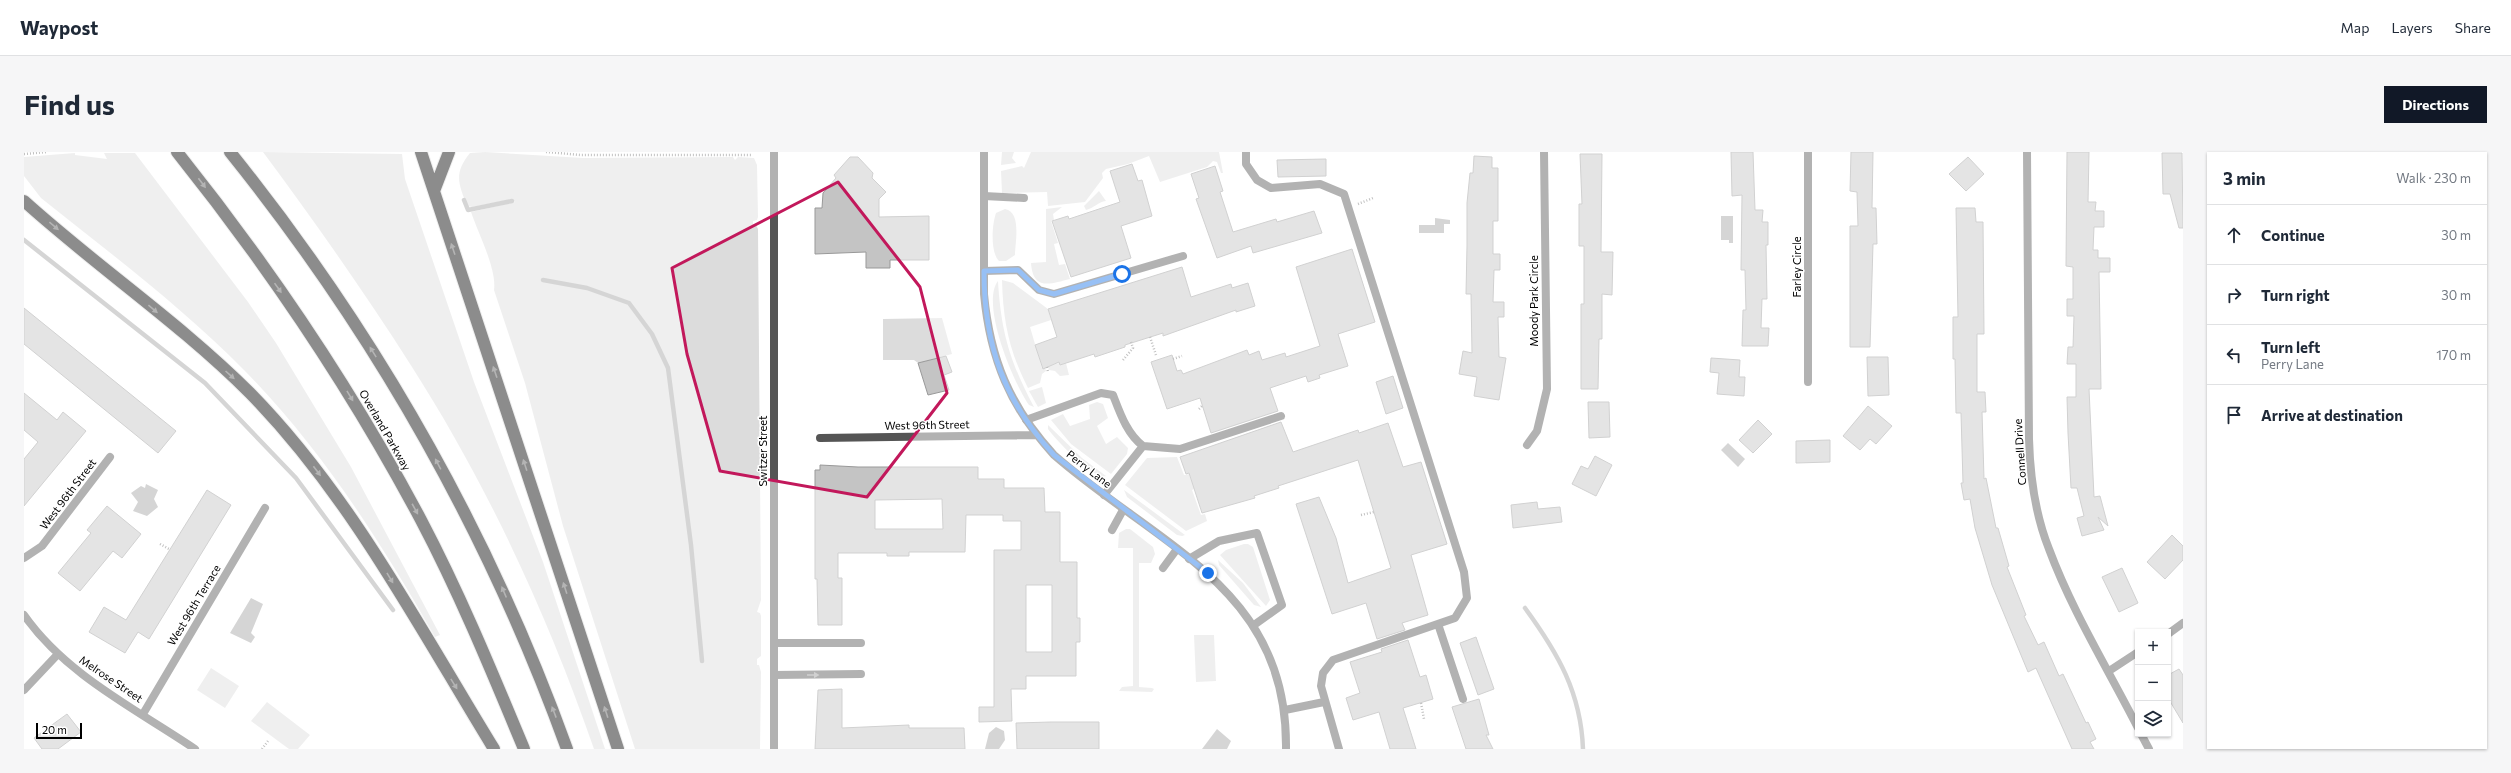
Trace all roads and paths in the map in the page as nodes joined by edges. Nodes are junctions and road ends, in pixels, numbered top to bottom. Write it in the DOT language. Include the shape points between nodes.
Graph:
graph roads {
  1 [pos="47,152"];
  2 [pos="177,152"];
  3 [pos="230,152"];
  4 [pos="421,152"];
  5 [pos="448,152"];
  6 [pos="546,152"];
  7 [pos="774,152"];
  8 [pos="984,152"];
  9 [pos="1246,152"];
  10 [pos="1544,152"];
  11 [pos="1808,152"];
  12 [pos="2027,152"];
  13 [pos="24,154"];
  14 [pos="751,155"];
  15 [pos="434,191"];
  16 [pos="984,196"];
  17 [pos="1024,198"];
  18 [pos="1373,198"];
  19 [pos="24,201"];
  20 [pos="1358,205"];
  21 [pos="1183,256"];
  22 [pos="984,271"];
  23 [pos="1150,337"];
  24 [pos="1131,342"];
  25 [pos="1156,355"];
  26 [pos="1182,356"];
  27 [pos="1174,359"];
  28 [pos="1122,360"];
  29 [pos="1047,367"];
  30 [pos="1048,372"];
  31 [pos="1808,382"];
  32 [pos="1202,406"];
  33 [pos="1199,409"];
  34 [pos="1281,416"];
  35 [pos="1026,420"];
  36 [pos="1036,435"];
  37 [pos="820,438"];
  38 [pos="1528,445"];
  39 [pos="1143,446"];
  40 [pos="110,457"];
  41 [pos="1104,495"];
  42 [pos="265,508"];
  43 [pos="1124,510"];
  44 [pos="1374,512"];
  45 [pos="1361,515"];
  46 [pos="1112,530"];
  47 [pos="160,544"];
  48 [pos="169,549"];
  49 [pos="1177,549"];
  50 [pos="24,558"];
  51 [pos="1189,559"];
  52 [pos="1163,568"];
  53 [pos="24,615"];
  54 [pos="2183,623"];
  55 [pos="1438,624"];
  56 [pos="1254,625"];
  57 [pos="2171,632"];
  58 [pos="774,643"];
  59 [pos="861,643"];
  60 [pos="58,654"];
  61 [pos="2135,654"];
  62 [pos="2109,671"];
  63 [pos="861,674"];
  64 [pos="774,675"];
  65 [pos="24,690"];
  66 [pos="1463,699"];
  67 [pos="1324,702"];
  68 [pos="1421,703"];
  69 [pos="1285,710"];
  70 [pos="143,714"];
  71 [pos="1424,719"];
  72 [pos="2135,722"];
  73 [pos="2143,737"];
  74 [pos="268,741"];
  75 [pos="195,749"];
  76 [pos="262,749"];
  77 [pos="494,749"];
  78 [pos="524,749"];
  79 [pos="567,749"];
  80 [pos="618,749"];
  81 [pos="774,749"];
  82 [pos="1286,749"];
  83 [pos="1339,749"];
  84 [pos="2149,749"];
  1 -- 13 [label="path"];
  2 -- 78 [label="highway, Overland Parkway, one-way" via="301,321 345,386 383,451 422,522 480,641"];
  79 -- 3 [label="highway, one-way" via="499,580 419,428 325,281"];
  4 -- 15 [label="highway"];
  5 -- 15 [label="highway"];
  6 -- 14 [label="path" via="581,155"];
  7 -- 58 [label="street, Switzer Street"];
  8 -- 16 [label="street, Perry Lane"];
  9 -- 55 [label="street" via="1246,164 1257,180 1270,188 1320,184 1344,194 1464,572 1466,598 1455,618"];
  10 -- 38 [label="street, Moody Park Circle" via="1547,389 1537,431"];
  11 -- 31 [label="street, Farley Circle"];
  12 -- 62 [label="street, Connell Drive" via="2030,467 2035,500 2048,548 2067,593"];
  80 -- 15 [label="highway, one-way"];
  16 -- 17 [label="street"];
  16 -- 22 [label="street, Perry Lane"];
  18 -- 20 [label="path"];
  19 -- 77 [label="highway, one-way" via="201,349 249,393 313,465 356,524"];
  21 -- 22 [label="street" via="1054,294 1039,290 1018,270"];
  22 -- 35 [label="street, Perry Lane" via="986,315 994,356 1001,375"];
  23 -- 25 [label="path"];
  24 -- 28 [label="path" via="1133,348"];
  26 -- 27 [label="path"];
  29 -- 30 [label="path"];
  32 -- 33 [label="path"];
  34 -- 39 [label="street" via="1180,449"];
  35 -- 36 [label="street, Perry Lane"];
  35 -- 39 [label="street" via="1101,393 1113,395 1124,421 1136,441"];
  36 -- 37 [label="street, West 96th Street"];
  36 -- 41 [label="street, Perry Lane" via="1060,461"];
  39 -- 41 [label="street"];
  40 -- 50 [label="street, West 96th Street" via="42,546"];
  41 -- 43 [label="street, Perry Lane"];
  42 -- 70 [label="street, West 96th Terrace"];
  43 -- 46 [label="street"];
  43 -- 49 [label="street, Perry Lane"];
  44 -- 45 [label="path"];
  47 -- 48 [label="path"];
  49 -- 51 [label="street, Perry Lane"];
  49 -- 52 [label="street"];
  51 -- 56 [label="street, Perry Lane" via="1208,573 1233,598"];
  51 -- 56 [label="street" via="1219,541 1257,533 1282,605"];
  53 -- 60 [label="street, Melrose Street"];
  54 -- 57 [label="street"];
  55 -- 66 [label="street"];
  55 -- 67 [label="street" via="1333,660 1324,673 1320,686"];
  56 -- 69 [label="street, Perry Lane" via="1268,656"];
  58 -- 59 [label="street"];
  58 -- 64 [label="street, Switzer Street"];
  60 -- 65 [label="street"];
  60 -- 70 [label="street, Melrose Street" via="82,675"];
  61 -- 62 [label="street"];
  62 -- 72 [label="street, Connell Drive"];
  64 -- 63 [label="street, one-way"];
  64 -- 81 [label="street, Switzer Street"];
  67 -- 69 [label="street"];
  67 -- 83 [label="street"];
  68 -- 71 [label="path"];
  69 -- 82 [label="street, Perry Lane"];
  70 -- 75 [label="street, Melrose Street"];
  73 -- 84 [label="street"];
  74 -- 76 [label="path"];
}
